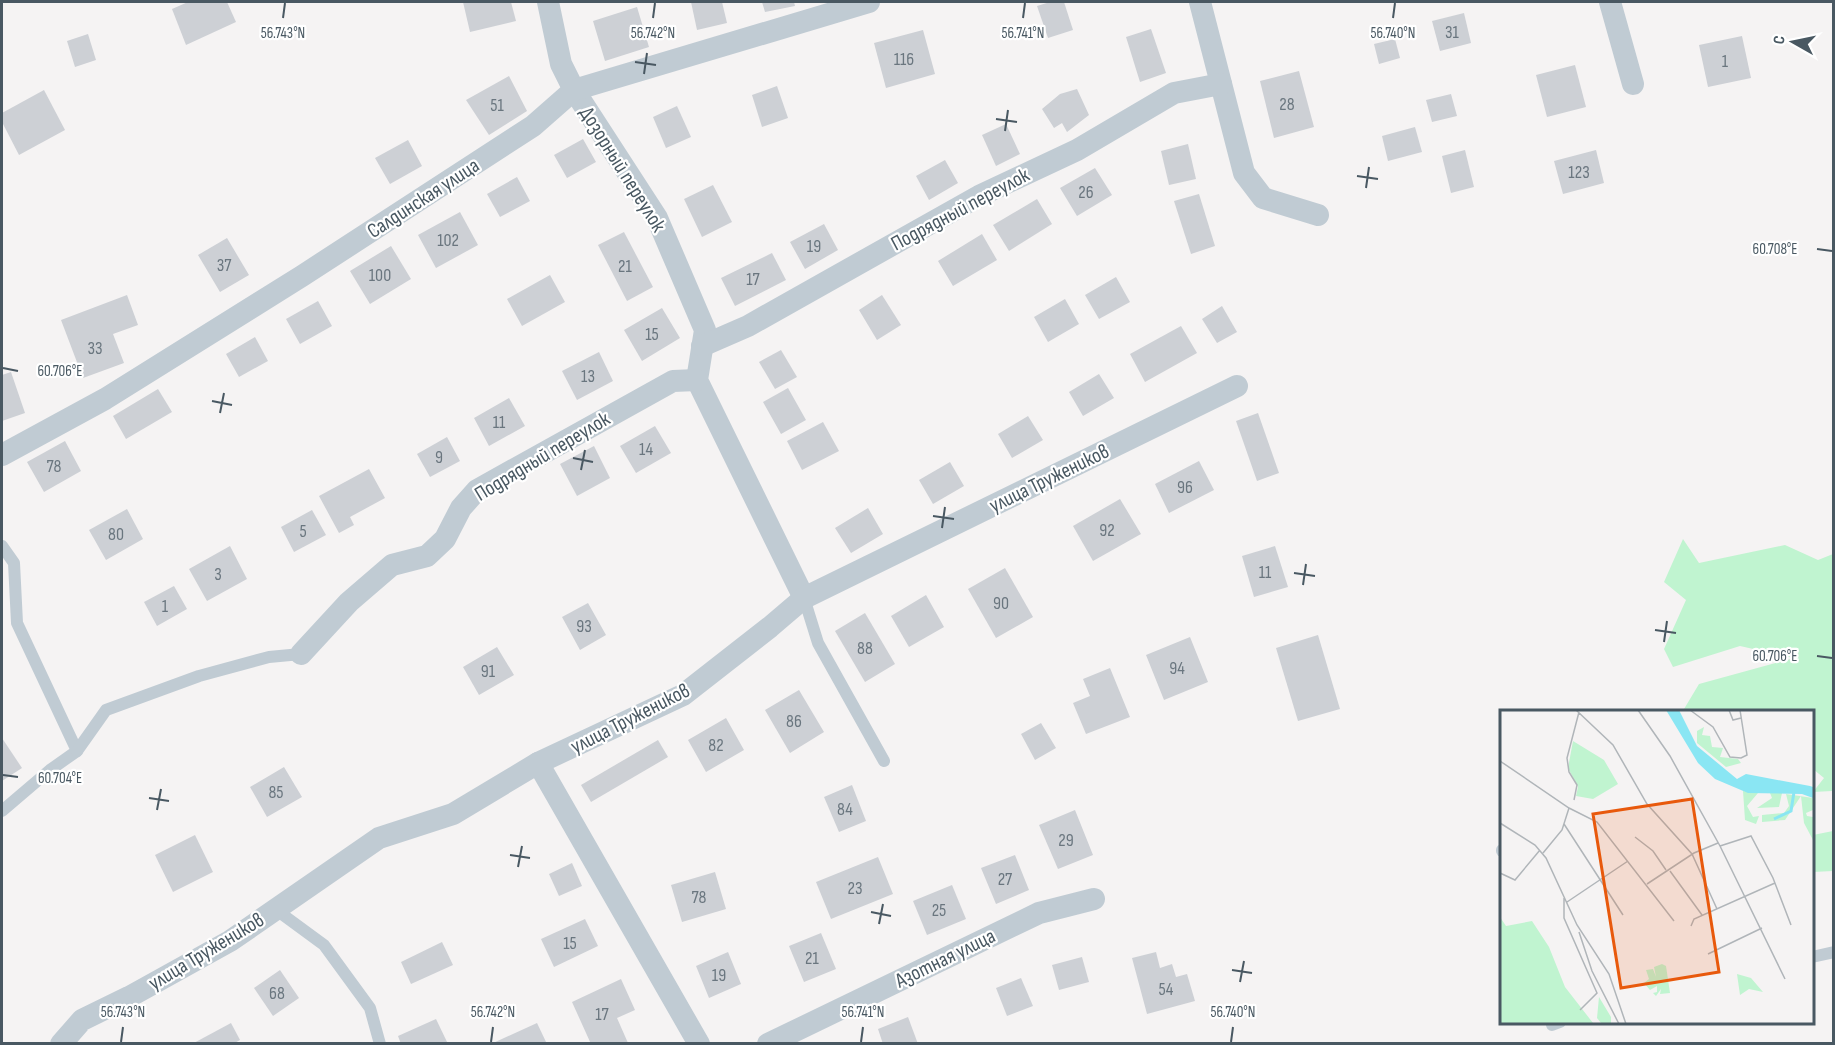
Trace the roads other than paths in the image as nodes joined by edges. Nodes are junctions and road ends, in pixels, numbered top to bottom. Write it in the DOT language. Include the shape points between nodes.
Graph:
graph roads {
  1 [pos="548,2"];
  2 [pos="869,2"];
  3 [pos="1200,2"];
  4 [pos="1610,2"];
  5 [pos="1221,84"];
  6 [pos="1633,84"];
  7 [pos="574,90"];
  8 [pos="1318,215"];
  9 [pos="702,346"];
  10 [pos="697,380"];
  11 [pos="1237,386"];
  12 [pos="2,455"];
  13 [pos="2,546"];
  14 [pos="804,598"];
  15 [pos="301,654"];
  16 [pos="77,751"];
  17 [pos="884,761"];
  18 [pos="538,763"];
  19 [pos="2,811"];
  20 [pos="1094,899"];
  21 [pos="275,909"];
  22 [pos="1833,952"];
  23 [pos="1814,957"];
  24 [pos="61,1044"];
  25 [pos="380,1044"];
  26 [pos="699,1044"];
  27 [pos="768,1044"];
  1 -- 7 [label="street, Дозорный переулок" via="561,64"];
  2 -- 7 [label="street, Салдинская улица"];
  3 -- 5 [label="street"];
  4 -- 6 [label="street"];
  5 -- 8 [label="street" via="1244,173 1263,198"];
  5 -- 9 [label="street, Подрядный переулок" via="1174,93 1077,150 979,196 748,326"];
  7 -- 9 [label="street, Дозорный переулок" via="657,218 705,330"];
  7 -- 12 [label="street, Салдинская улица" via="533,126 302,276 105,399"];
  9 -- 10 [label="street, Дозорный переулок"];
  10 -- 14 [label="street"];
  10 -- 15 [label="street, Подрядный переулок" via="673,381 477,490 461,508 445,539 427,556 392,565 349,602"];
  11 -- 14 [label="street, улица Тружеников"];
  13 -- 16 [label="lane" via="14,563 17,623"];
  14 -- 17 [label="lane" via="818,643"];
  14 -- 18 [label="street, улица Тружеников" via="683,695"];
  15 -- 16 [label="lane" via="269,657 199,676 106,710"];
  16 -- 19 [label="lane"];
  18 -- 21 [label="street, улица Тружеников" via="453,814 379,838"];
  18 -- 26 [label="street"];
  20 -- 27 [label="street, Азотная улица" via="1039,913"];
  21 -- 24 [label="street, улица Тружеников" via="230,941 82,1020"];
  21 -- 25 [label="lane" via="324,945 369,1008"];
  22 -- 23 [label="lane"];
}
